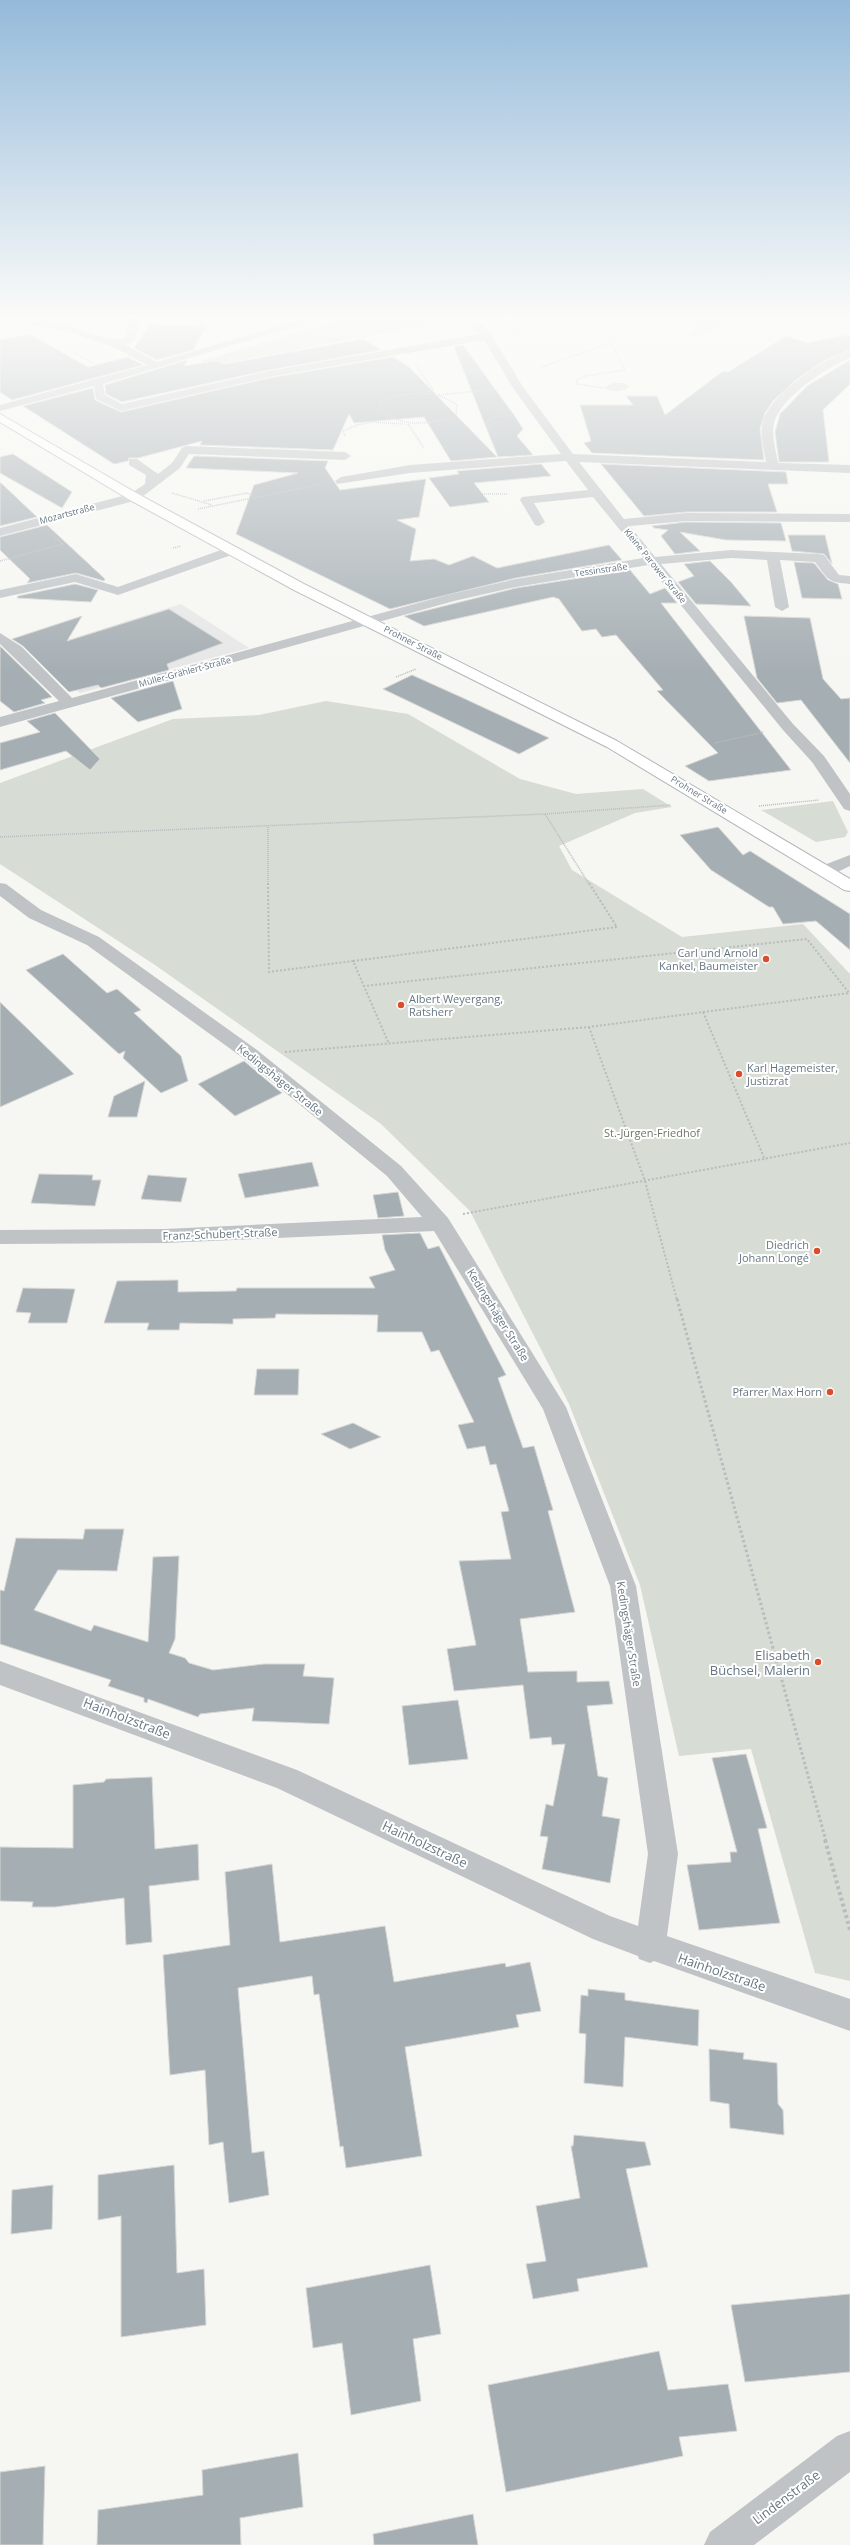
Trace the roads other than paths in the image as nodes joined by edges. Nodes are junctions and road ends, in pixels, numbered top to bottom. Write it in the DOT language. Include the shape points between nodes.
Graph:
graph roads {
  1 [pos="33,437"];
  2 [pos="553,437"];
  3 [pos="770,437"];
  4 [pos="345,456"];
  5 [pos="569,458"];
  6 [pos="132,462"];
  7 [pos="773,466"];
  8 [pos="850,469"];
  9 [pos="341,481"];
  10 [pos="152,486"];
  11 [pos="596,494"];
  12 [pos="134,497"];
  13 [pos="850,518"];
  14 [pos="539,522"];
  15 [pos="620,523"];
  16 [pos="0,532"];
  17 [pos="232,550"];
  18 [pos="773,556"];
  19 [pos="651,561"];
  20 [pos="850,580"];
  21 [pos="0,594"];
  22 [pos="782,607"];
  23 [pos="370,621"];
  24 [pos="0,637"];
  25 [pos="69,703"];
  26 [pos="0,722"];
  27 [pos="848,798"];
  28 [pos="850,860"];
  29 [pos="826,871"];
  30 [pos="850,886"];
  31 [pos="0,888"];
  32 [pos="440,1223"];
  33 [pos="0,1237"];
  34 [pos="0,1673"];
  35 [pos="650,1948"];
  36 [pos="850,2015"];
  37 [pos="850,2449"];
  38 [pos="723,2545"];
  1 -- 12 [label="main road, Prohner Straße"];
  2 -- 5 [label="street, Kleine Parower Straße"];
  3 -- 7 [label="street"];
  4 -- 10 [label="street, Mozartstraße" via="186,450 176,465"];
  5 -- 7 [label="street"];
  5 -- 9 [label="street" via="518,459 410,469"];
  5 -- 11 [label="street, Kleine Parower Straße"];
  6 -- 10 [label="street" via="152,474"];
  7 -- 8 [label="street"];
  10 -- 12 [label="street, Mozartstraße"];
  11 -- 14 [label="street" via="526,500"];
  11 -- 15 [label="street, Kleine Parower Straße"];
  12 -- 16 [label="street, Mozartstraße"];
  12 -- 17 [label="main road, Prohner Straße"];
  13 -- 15 [label="street" via="686,517"];
  15 -- 19 [label="street, Kleine Parower Straße"];
  17 -- 21 [label="street" via="118,591 76,578"];
  17 -- 23 [label="main road, Prohner Straße" via="299,587"];
  18 -- 19 [label="street, Tessinstraße" via="731,554"];
  18 -- 20 [label="street, Tessinstraße" via="818,558 835,580"];
  18 -- 22 [label="street"];
  19 -- 23 [label="street, Tessinstraße" via="516,583"];
  19 -- 27 [label="street, Kleine Parower Straße"];
  23 -- 25 [label="street, Müller-Grählert-Straße"];
  23 -- 29 [label="main road, Prohner Straße" via="612,744"];
  24 -- 25 [label="street" via="17,650"];
  25 -- 26 [label="street, Müller-Grählert-Straße"];
  28 -- 29 [label="street"];
  29 -- 30 [label="main road, Prohner Straße"];
  31 -- 32 [label="street, Kedingshäger Straße" via="35,914 93,941 250,1054 394,1171"];
  32 -- 33 [label="street, Franz-Schubert-Straße" via="264,1233 71,1238"];
  32 -- 35 [label="street, Kedingshäger Straße" via="554,1407 623,1586 663,1854"];
  34 -- 35 [label="street, Hainholzstraße" via="287,1779 604,1929"];
  35 -- 36 [label="street, Hainholzstraße"];
  37 -- 38 [label="street, Lindenstraße"];
}
